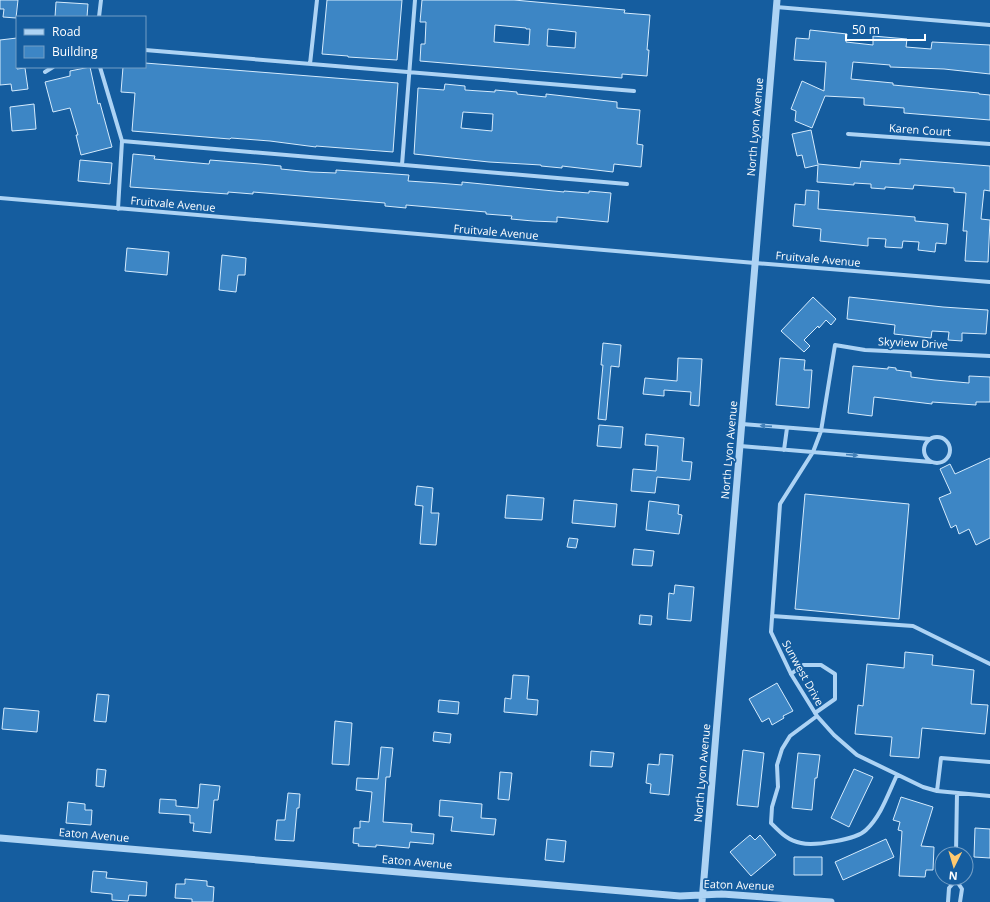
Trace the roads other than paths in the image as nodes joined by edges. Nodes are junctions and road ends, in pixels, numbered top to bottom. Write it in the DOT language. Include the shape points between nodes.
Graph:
graph roads {
  1 [pos="102,0"];
  2 [pos="317,0"];
  3 [pos="415,0"];
  4 [pos="776,3"];
  5 [pos="98,16"];
  6 [pos="990,25"];
  7 [pos="146,50"];
  8 [pos="310,64"];
  9 [pos="51,68"];
  10 [pos="100,68"];
  11 [pos="45,72"];
  12 [pos="409,72"];
  13 [pos="634,91"];
  14 [pos="848,134"];
  15 [pos="122,141"];
  16 [pos="990,144"];
  17 [pos="402,165"];
  18 [pos="627,184"];
  19 [pos="0,198"];
  20 [pos="118,209"];
  21 [pos="755,263"];
  22 [pos="990,282"];
  23 [pos="835,345"];
  24 [pos="990,356"];
  25 [pos="742,424"];
  26 [pos="786,428"];
  27 [pos="821,431"];
  28 [pos="930,439"];
  29 [pos="740,446"];
  30 [pos="784,450"];
  31 [pos="813,452"];
  32 [pos="931,462"];
  33 [pos="772,616"];
  34 [pos="990,664"];
  35 [pos="790,674"];
  36 [pos="816,715"];
  37 [pos="990,762"];
  38 [pos="897,775"];
  39 [pos="937,791"];
  40 [pos="957,793"];
  41 [pos="990,796"];
  42 [pos="0,838"];
  43 [pos="956,846"];
  44 [pos="951,886"];
  45 [pos="960,886"];
  46 [pos="703,894"];
  47 [pos="702,902"];
  48 [pos="831,902"];
  49 [pos="948,902"];
  50 [pos="960,902"];
  1 -- 5 [label="street"];
  2 -- 8 [label="street"];
  3 -- 12 [label="street"];
  4 -- 6 [label="street"];
  4 -- 21 [label="street, North Lyon Avenue"];
  7 -- 8 [label="street"];
  8 -- 12 [label="street"];
  9 -- 11 [label="street"];
  10 -- 15 [label="street"];
  12 -- 13 [label="street"];
  12 -- 17 [label="street"];
  14 -- 16 [label="street, Karen Court"];
  15 -- 17 [label="street"];
  15 -- 20 [label="street"];
  17 -- 18 [label="street"];
  19 -- 20 [label="street, Fruitvale Avenue"];
  20 -- 21 [label="street, Fruitvale Avenue"];
  21 -- 22 [label="street, Fruitvale Avenue"];
  21 -- 25 [label="street, North Lyon Avenue"];
  23 -- 24 [label="street, Skyview Drive" via="865,350"];
  23 -- 27 [label="street, Sunwest Drive"];
  26 -- 25 [label="street, one-way"];
  25 -- 29 [label="street, North Lyon Avenue"];
  26 -- 27 [label="street"];
  26 -- 30 [label="street"];
  27 -- 28 [label="street"];
  27 -- 31 [label="street, Sunwest Drive"];
  28 -- 32 [label="street" via="925,445 924,453"];
  28 -- 32 [label="street" via="942,438 949,448 949,456 943,462"];
  29 -- 30 [label="street"];
  29 -- 46 [label="street, North Lyon Avenue"];
  30 -- 31 [label="street"];
  31 -- 32 [label="street, one-way"];
  31 -- 33 [label="street, Sunwest Drive" via="780,504"];
  33 -- 34 [label="street" via="912,626"];
  33 -- 35 [label="street, Sunwest Drive" via="771,632"];
  35 -- 36 [label="street, Sunwest Drive"];
  35 -- 36 [label="street" via="803,665 821,665 835,674 835,699"];
  36 -- 38 [label="street, Sunwest Drive" via="857,755"];
  36 -- 38 [label="street" via="790,736 777,765 778,787 772,807 771,823 783,836 800,843 820,844 846,839 864,832 877,816"];
  37 -- 39 [label="street" via="942,758"];
  38 -- 39 [label="street, Sunwest Drive"];
  39 -- 40 [label="street, Sunwest Drive"];
  40 -- 41 [label="street, Sunwest Drive"];
  40 -- 43 [label="street"];
  42 -- 46 [label="street, Eaton Avenue" via="680,896"];
  44 -- 49 [label="street"];
  45 -- 50 [label="street"];
  46 -- 47 [label="street, North Lyon Avenue"];
  46 -- 48 [label="street, Eaton Avenue"];
}
